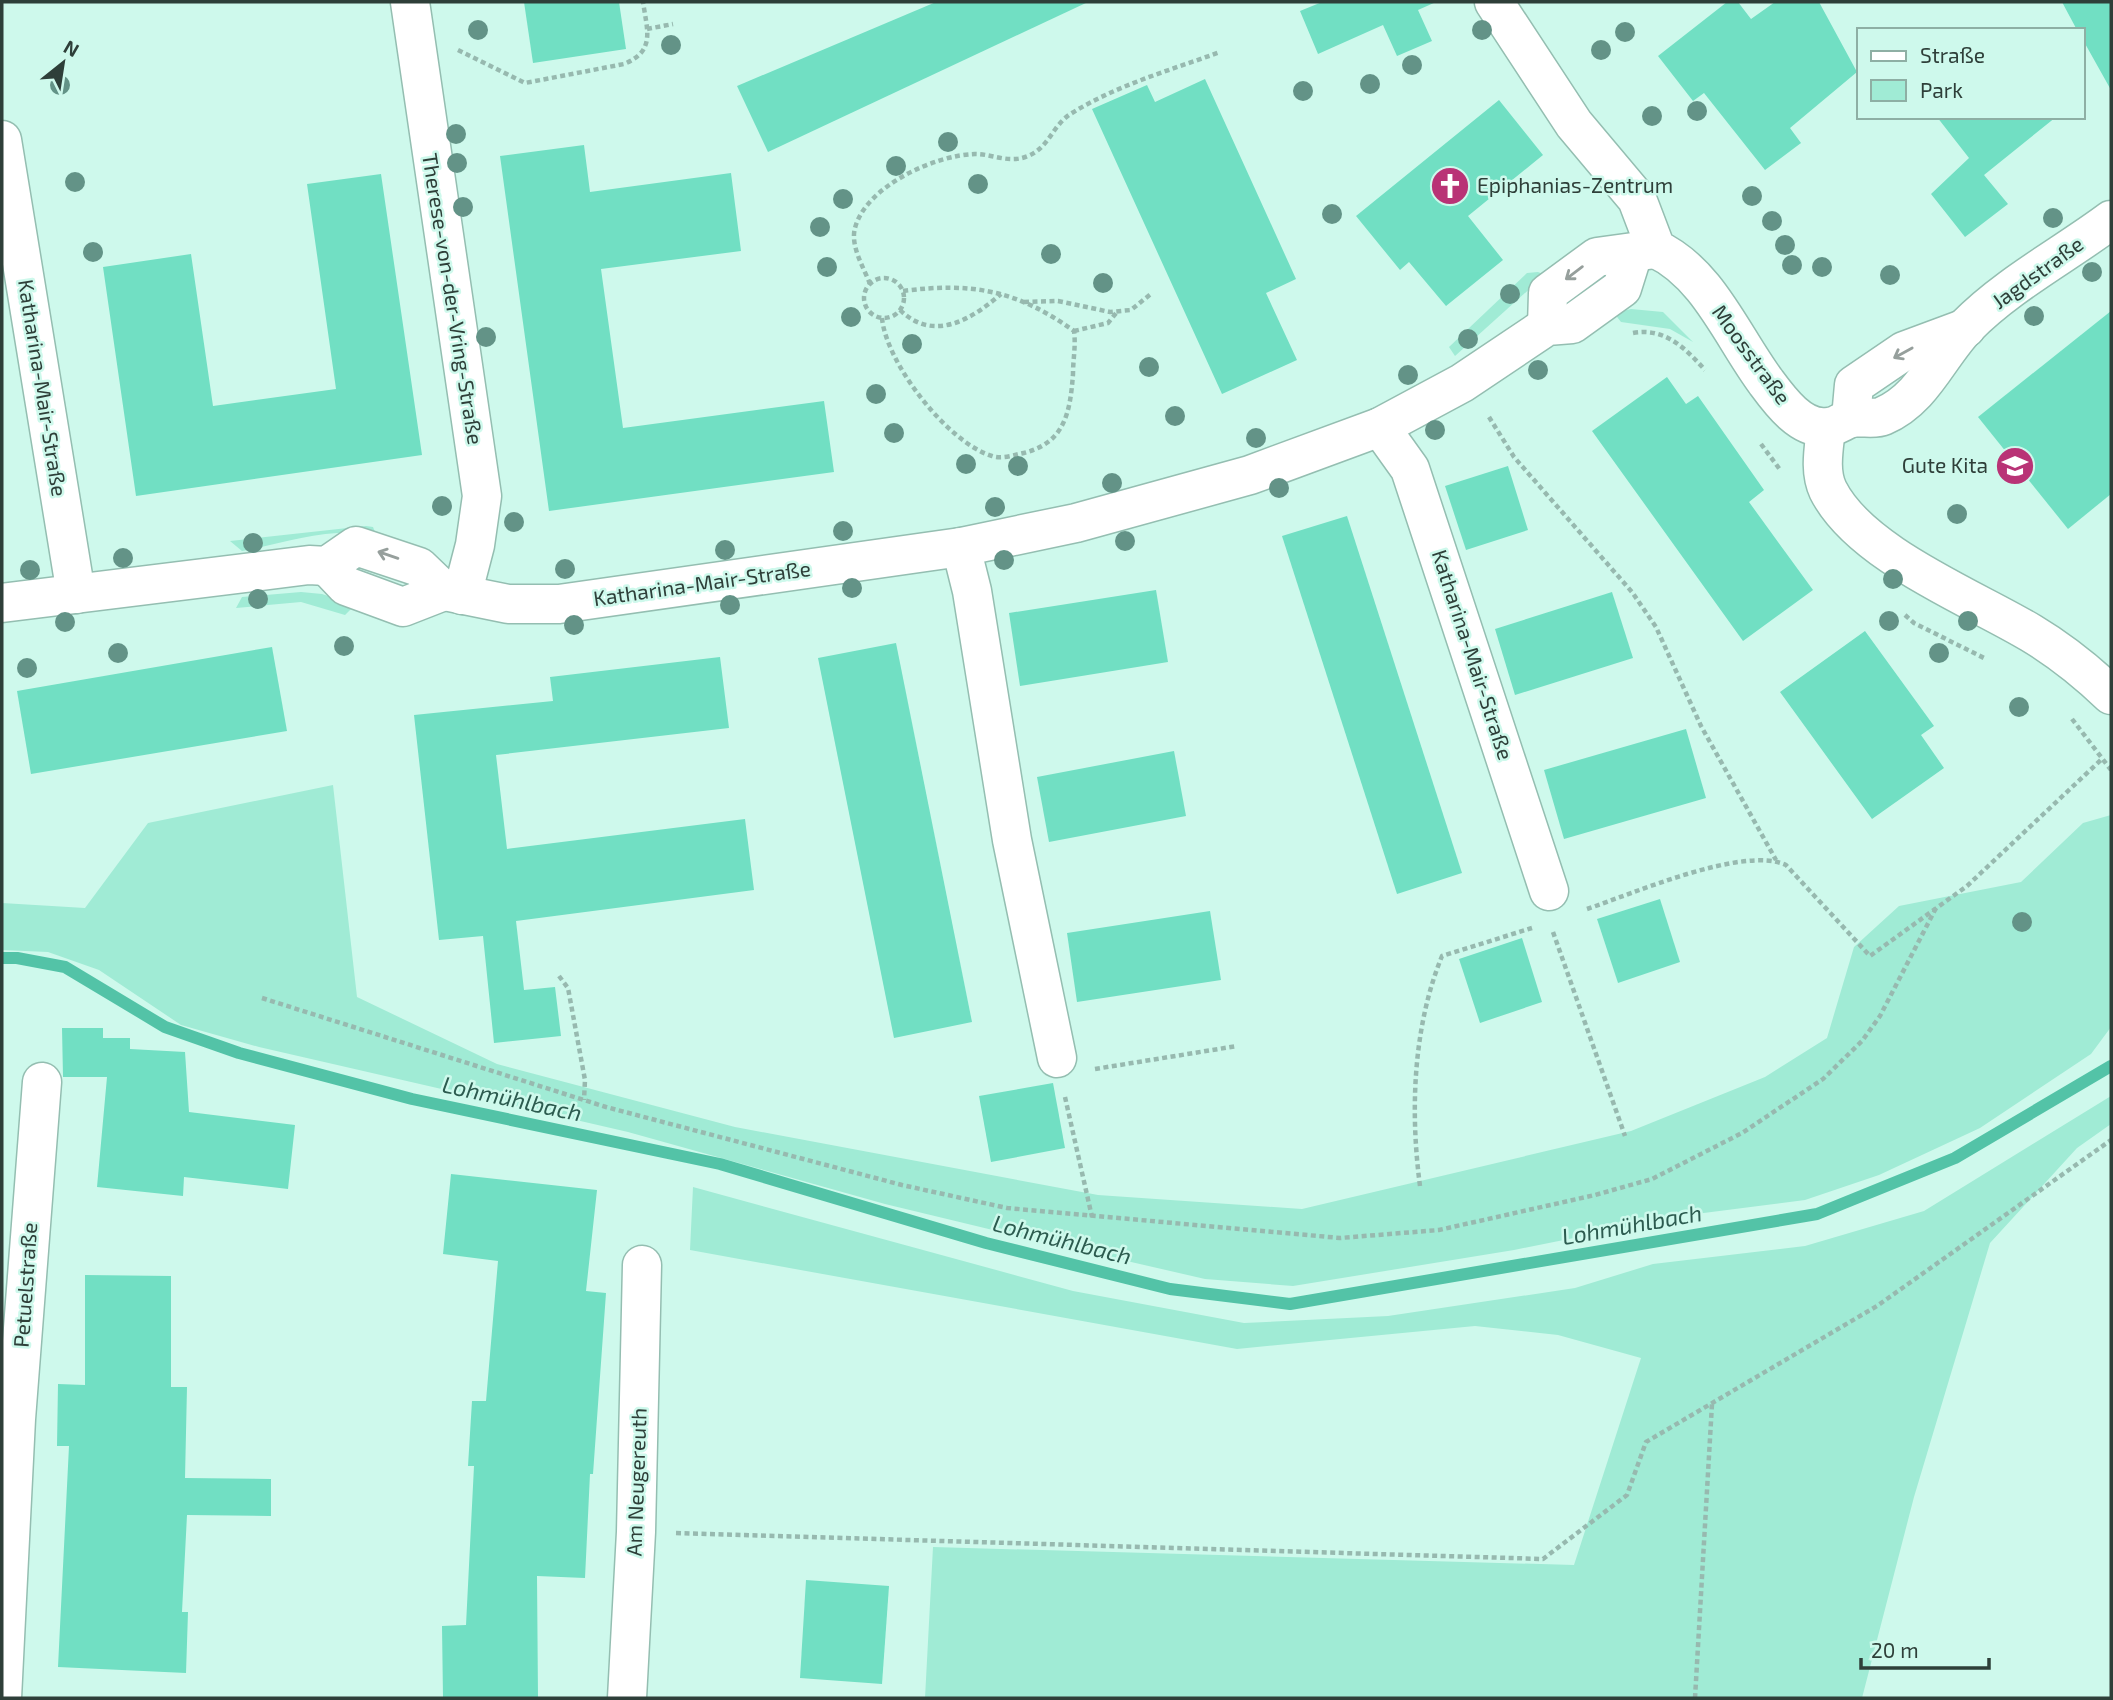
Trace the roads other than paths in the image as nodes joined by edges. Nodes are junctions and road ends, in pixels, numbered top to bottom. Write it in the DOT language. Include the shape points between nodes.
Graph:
graph roads {
  1 [pos="410,2"];
  2 [pos="1493,2"];
  3 [pos="2,140"];
  4 [pos="2111,220"];
  5 [pos="1644,251"];
  6 [pos="1839,423"];
  7 [pos="1380,427"];
  8 [pos="961,547"];
  9 [pos="453,593"];
  10 [pos="76,594"];
  11 [pos="2,603"];
  12 [pos="2111,695"];
  13 [pos="1549,906"];
  14 [pos="1058,1066"];
  15 [pos="42,1082"];
  16 [pos="642,1265"];
  17 [pos="2,1698"];
  18 [pos="627,1698"];
  1 -- 9 [label="street, Therese-von-der-Vring-Straße" via="482,496 475,545"];
  2 -- 5 [label="street" via="1574,124 1637,199"];
  3 -- 10 [label="street, Katharina-Mair-Straße"];
  4 -- 6 [label="street, Jagdstraße" via="1966,328 1926,382 1902,402 1883,416"];
  5 -- 6 [label="street, Moosstraße" via="1671,256 1710,298 1793,414 1813,426"];
  5 -- 7 [label="street, Katharina-Mair-Straße" via="1597,257 1548,293 1547,326 1462,383"];
  6 -- 12 [label="street" via="1822,461 1828,489 1867,534 1915,571 2032,634 2084,669"];
  7 -- 8 [label="street, Katharina-Mair-Straße" via="1239,479 1064,526"];
  7 -- 13 [label="street, Katharina-Mair-Straße" via="1410,469"];
  8 -- 9 [label="street, Katharina-Mair-Straße" via="559,604 508,604"];
  8 -- 14 [label="street" via="1012,840"];
  9 -- 10 [label="street" via="419,566 356,546 327,566"];
  10 -- 11 [label="street"];
  15 -- 17 [label="street, Petuelstraße" via="16,1419"];
  16 -- 18 [label="street, Am Neugereuth"];
}
